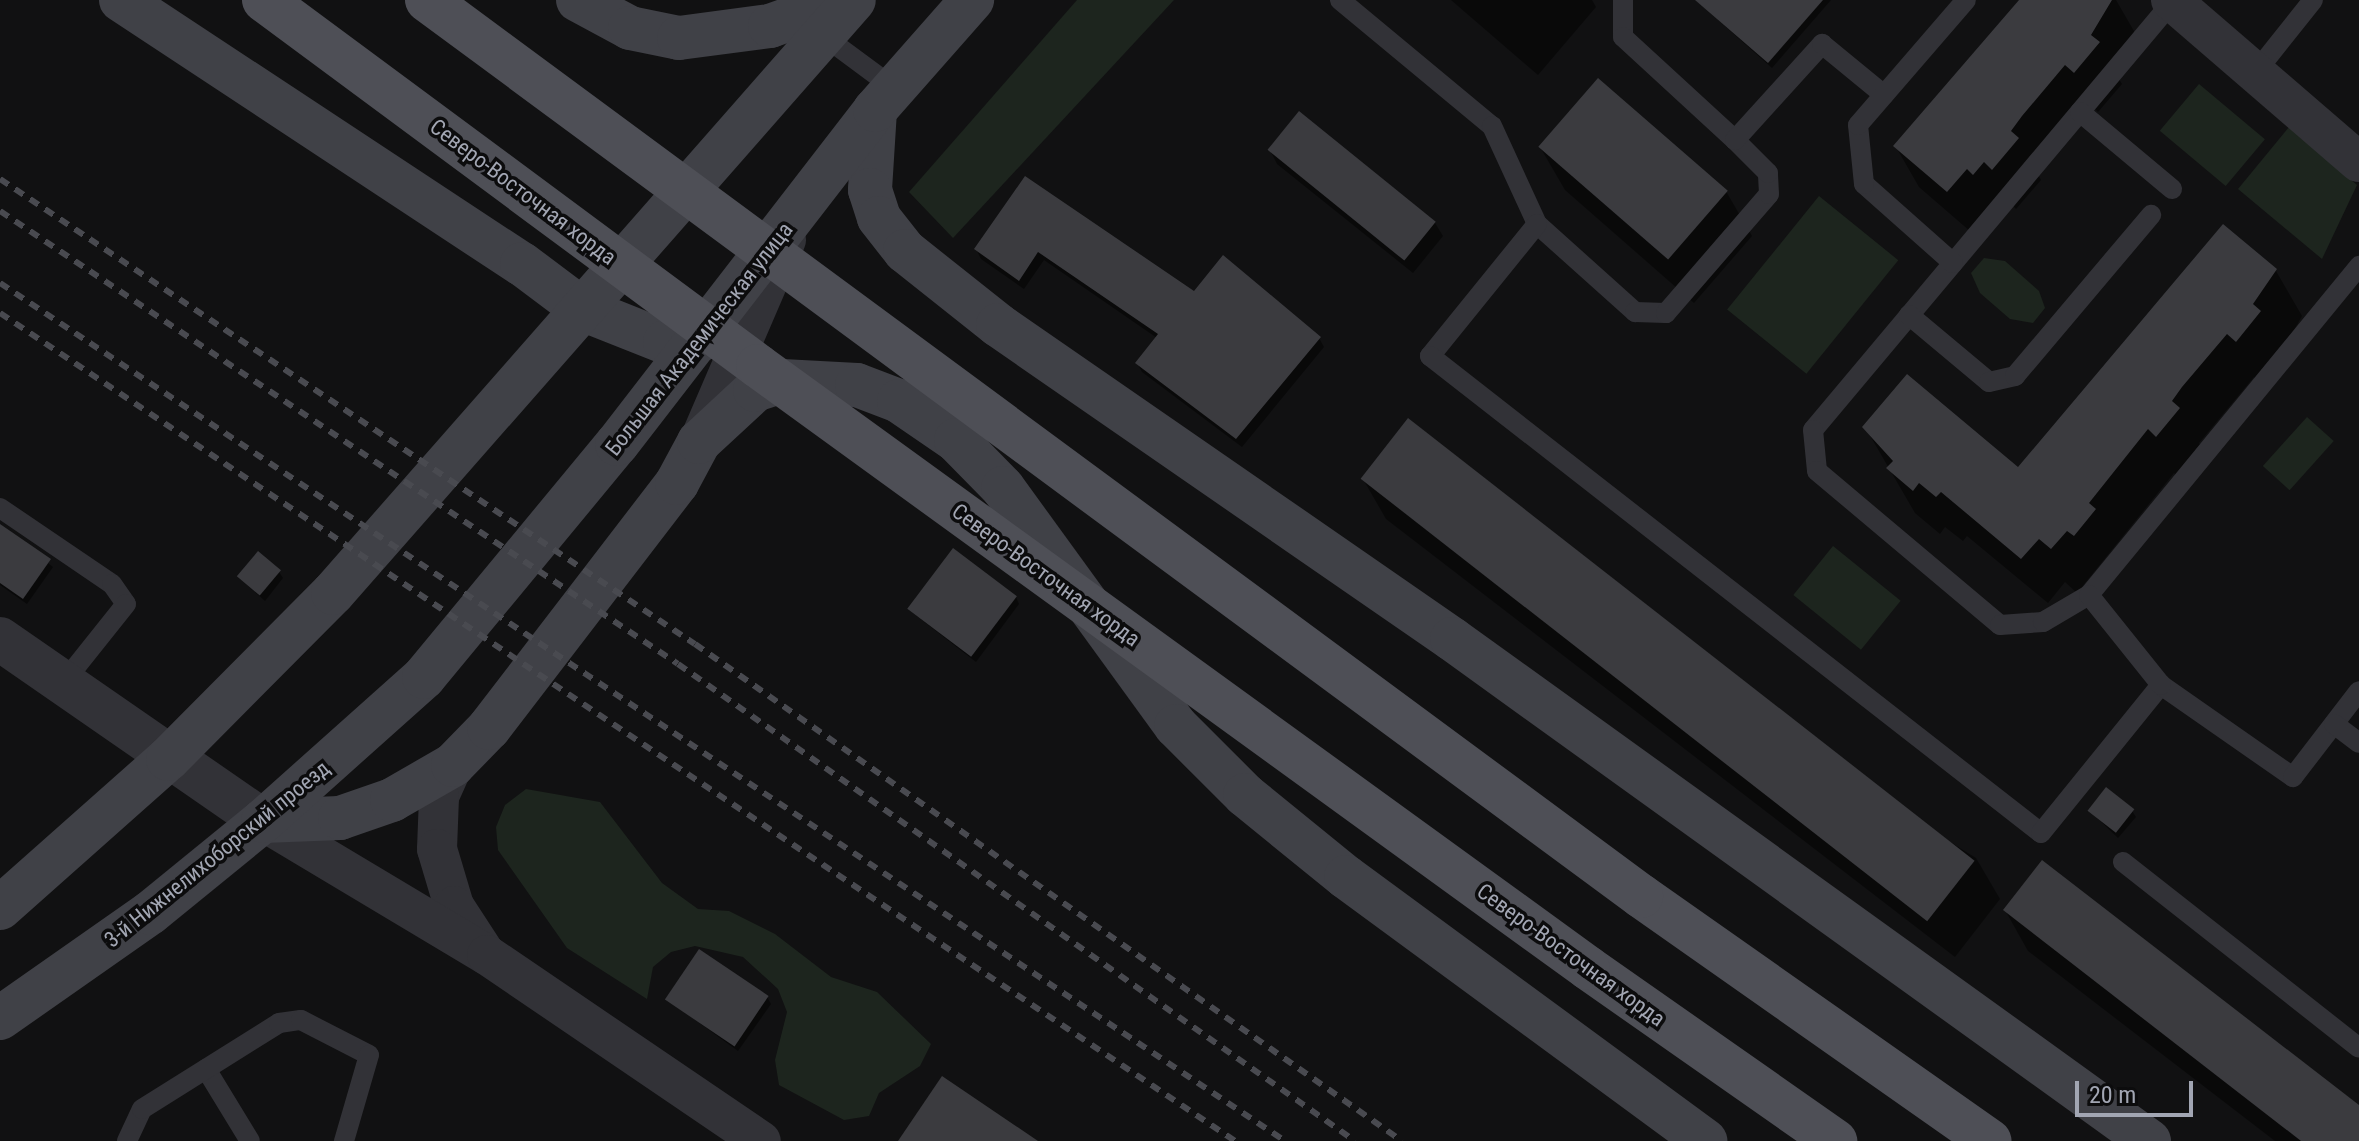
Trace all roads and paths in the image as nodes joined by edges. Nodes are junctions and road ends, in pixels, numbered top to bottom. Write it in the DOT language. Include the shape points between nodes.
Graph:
graph roads {
  1 [pos="121,0"];
  2 [pos="264,0"];
  3 [pos="427,0"];
  4 [pos="578,0"];
  5 [pos="854,0"];
  6 [pos="972,0"];
  7 [pos="1340,0"];
  8 [pos="1623,0"];
  9 [pos="1966,0"];
  10 [pos="2313,0"];
  11 [pos="2172,1"];
  12 [pos="814,13"];
  13 [pos="2255,73"];
  14 [pos="1884,95"];
  15 [pos="885,99"];
  16 [pos="2080,112"];
  17 [pos="1735,140"];
  18 [pos="2359,162"];
  19 [pos="2172,189"];
  20 [pos="797,214"];
  21 [pos="2151,215"];
  22 [pos="1537,224"];
  23 [pos="1953,263"];
  24 [pos="2359,266"];
  25 [pos="582,309"];
  26 [pos="1909,315"];
  27 [pos="700,340"];
  28 [pos="699,442"];
  29 [pos="0,508"];
  30 [pos="2089,595"];
  31 [pos="0,639"];
  32 [pos="424,677"];
  33 [pos="63,683"];
  34 [pos="2161,685"];
  35 [pos="2359,691"];
  36 [pos="2334,724"];
  37 [pos="2359,743"];
  38 [pos="168,759"];
  39 [pos="453,765"];
  40 [pos="263,821"];
  41 [pos="2123,862"];
  42 [pos="0,908"];
  43 [pos="487,955"];
  44 [pos="0,1018"];
  45 [pos="2359,1048"];
  46 [pos="206,1069"];
  47 [pos="127,1141"];
  48 [pos="250,1141"];
  49 [pos="344,1141"];
  50 [pos="761,1141"];
  51 [pos="1706,1141"];
  52 [pos="1835,1141"];
  53 [pos="1990,1141"];
  54 [pos="2149,1141"];
  1 -- 25 [label="main road"];
  2 -- 52 [label="main road, Северо-Восточная хорда, bridge" via="771,376"];
  3 -- 53 [label="main road, bridge" via="1641,896"];
  4 -- 12 [label="main road" via="630,28 679,38"];
  5 -- 12 [label="main road"];
  6 -- 15 [label="main road, Большая Академическая улица"];
  7 -- 22 [label="lane" via="1492,126"];
  8 -- 17 [label="lane" via="1623,37"];
  9 -- 14 [label="lane"];
  10 -- 13 [label="lane"];
  11 -- 13 [label="street"];
  11 -- 16 [label="lane"];
  12 -- 15 [label="lane"];
  12 -- 25 [label="main road"];
  13 -- 18 [label="street"];
  14 -- 17 [label="lane" via="1822,44"];
  14 -- 23 [label="lane" via="1858,125 1864,184"];
  15 -- 20 [label="main road, Большая Академическая улица"];
  15 -- 54 [label="main road" via="870,190 879,218 905,251 998,325 1452,639"];
  16 -- 19 [label="lane"];
  16 -- 23 [label="lane"];
  17 -- 22 [label="lane" via="1768,173 1769,194 1666,313 1635,312"];
  20 -- 27 [label="main road, Большая Академическая улица"];
  20 -- 28 [label="street"];
  21 -- 26 [label="lane" via="2015,376 1989,382"];
  22 -- 34 [label="lane" via="1430,356 2041,833"];
  23 -- 26 [label="lane"];
  24 -- 30 [label="lane"];
  25 -- 27 [label="main road" via="665,342"];
  25 -- 38 [label="main road" via="333,593"];
  26 -- 30 [label="lane" via="1813,430 1817,471 2000,625 2043,622"];
  27 -- 32 [label="main road, Большая Академическая улица"];
  28 -- 39 [label="main road" via="677,483 489,728"];
  28 -- 51 [label="main road" via="755,390 782,381 812,380 857,385 899,401 956,440 1003,488 1176,726 1245,795 1346,877"];
  29 -- 33 [label="lane" via="112,584 126,604"];
  30 -- 34 [label="lane"];
  31 -- 33 [label="street"];
  32 -- 40 [label="main road, 3-й Нижнелихоборский проезд"];
  33 -- 38 [label="street"];
  34 -- 36 [label="lane" via="2293,777"];
  35 -- 36 [label="lane"];
  36 -- 37 [label="lane"];
  38 -- 40 [label="street"];
  38 -- 42 [label="main road"];
  39 -- 40 [label="main road" via="392,800 340,818"];
  39 -- 43 [label="street" via="439,797 437,849 454,906"];
  40 -- 43 [label="street"];
  40 -- 44 [label="main road, 3-й Нижнелихоборский проезд" via="116,938"];
  41 -- 45 [label="lane"];
  43 -- 50 [label="street"];
  46 -- 47 [label="lane" via="142,1109"];
  46 -- 48 [label="lane"];
  46 -- 49 [label="lane" via="279,1023 301,1020 369,1055"];
}
